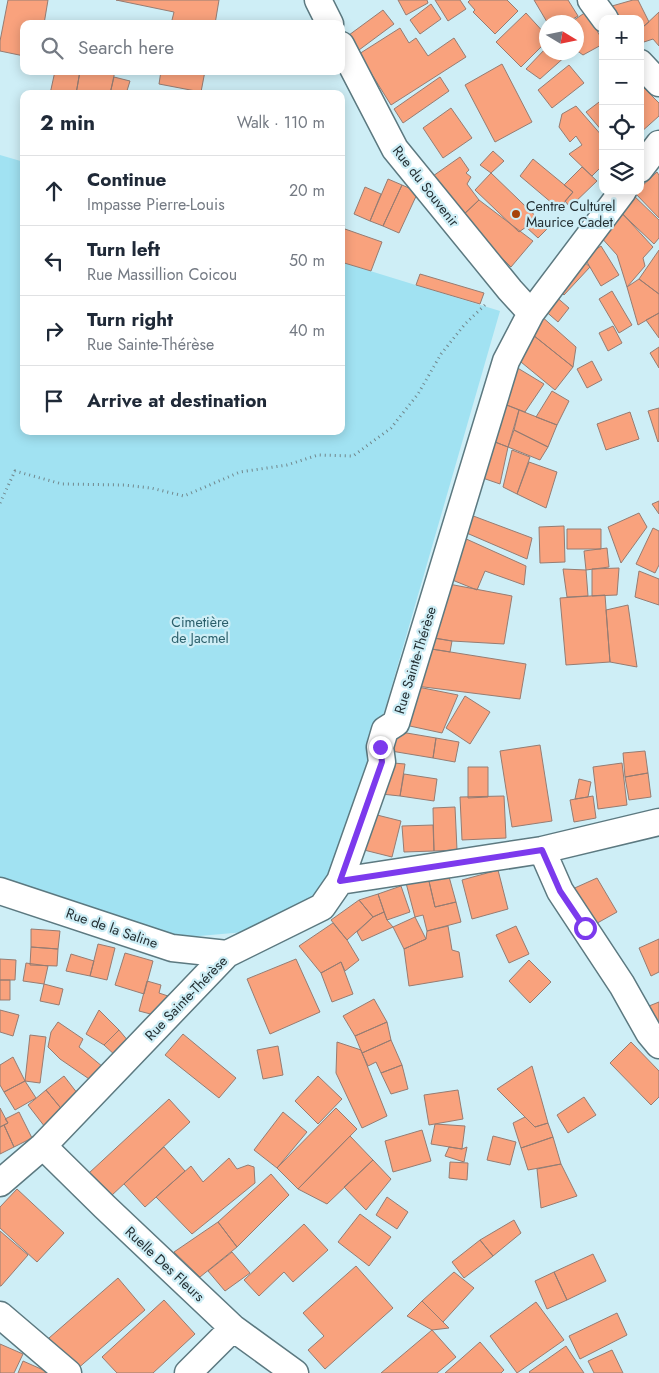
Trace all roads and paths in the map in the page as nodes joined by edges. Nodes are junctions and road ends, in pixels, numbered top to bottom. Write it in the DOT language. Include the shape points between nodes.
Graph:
graph roads {
  1 [pos="318,0"];
  2 [pos="591,0"];
  3 [pos="602,15"];
  4 [pos="328,20"];
  5 [pos="345,53"];
  6 [pos="644,67"];
  7 [pos="659,83"];
  8 [pos="659,144"];
  9 [pos="644,164"];
  10 [pos="620,195"];
  11 [pos="510,290"];
  12 [pos="531,313"];
  13 [pos="0,503"];
  14 [pos="659,822"];
  15 [pos="542,850"];
  16 [pos="340,881"];
  17 [pos="0,891"];
  18 [pos="227,954"];
  19 [pos="659,1045"];
  20 [pos="43,1146"];
  21 [pos="0,1183"];
  22 [pos="0,1315"];
  23 [pos="233,1328"];
  24 [pos="68,1373"];
  25 [pos="188,1373"];
  26 [pos="295,1373"];
  1 -- 4 [label="street"];
  2 -- 3 [label="street"];
  5 -- 11 [label="street, Rue du Souvenir" via="395,149"];
  6 -- 7 [label="street"];
  8 -- 9 [label="street"];
  10 -- 12 [label="street"];
  11 -- 12 [label="street, Rue du Souvenir"];
  11 -- 13 [label="path" via="488,302 465,324 391,428 353,456 318,455 287,465 240,472 184,496 124,485 62,484 15,470"];
  12 -- 16 [label="street, Rue Sainte-Thérèse" via="506,361 396,723 385,730 380,747 382,762"];
  14 -- 15 [label="street"];
  15 -- 16 [label="street"];
  15 -- 19 [label="street" via="560,891"];
  16 -- 18 [label="street, Rue Sainte-Thérèse" via="322,907"];
  17 -- 18 [label="street, Rue de la Saline" via="172,948"];
  18 -- 20 [label="street, Rue Sainte-Thérèse"];
  20 -- 21 [label="street, Rue Sainte-Thérèse"];
  20 -- 23 [label="street, Ruelle Des Fleurs"];
  22 -- 24 [label="street"];
  23 -- 25 [label="street"];
  23 -- 26 [label="street, Ruelle Des Fleurs"];
}
